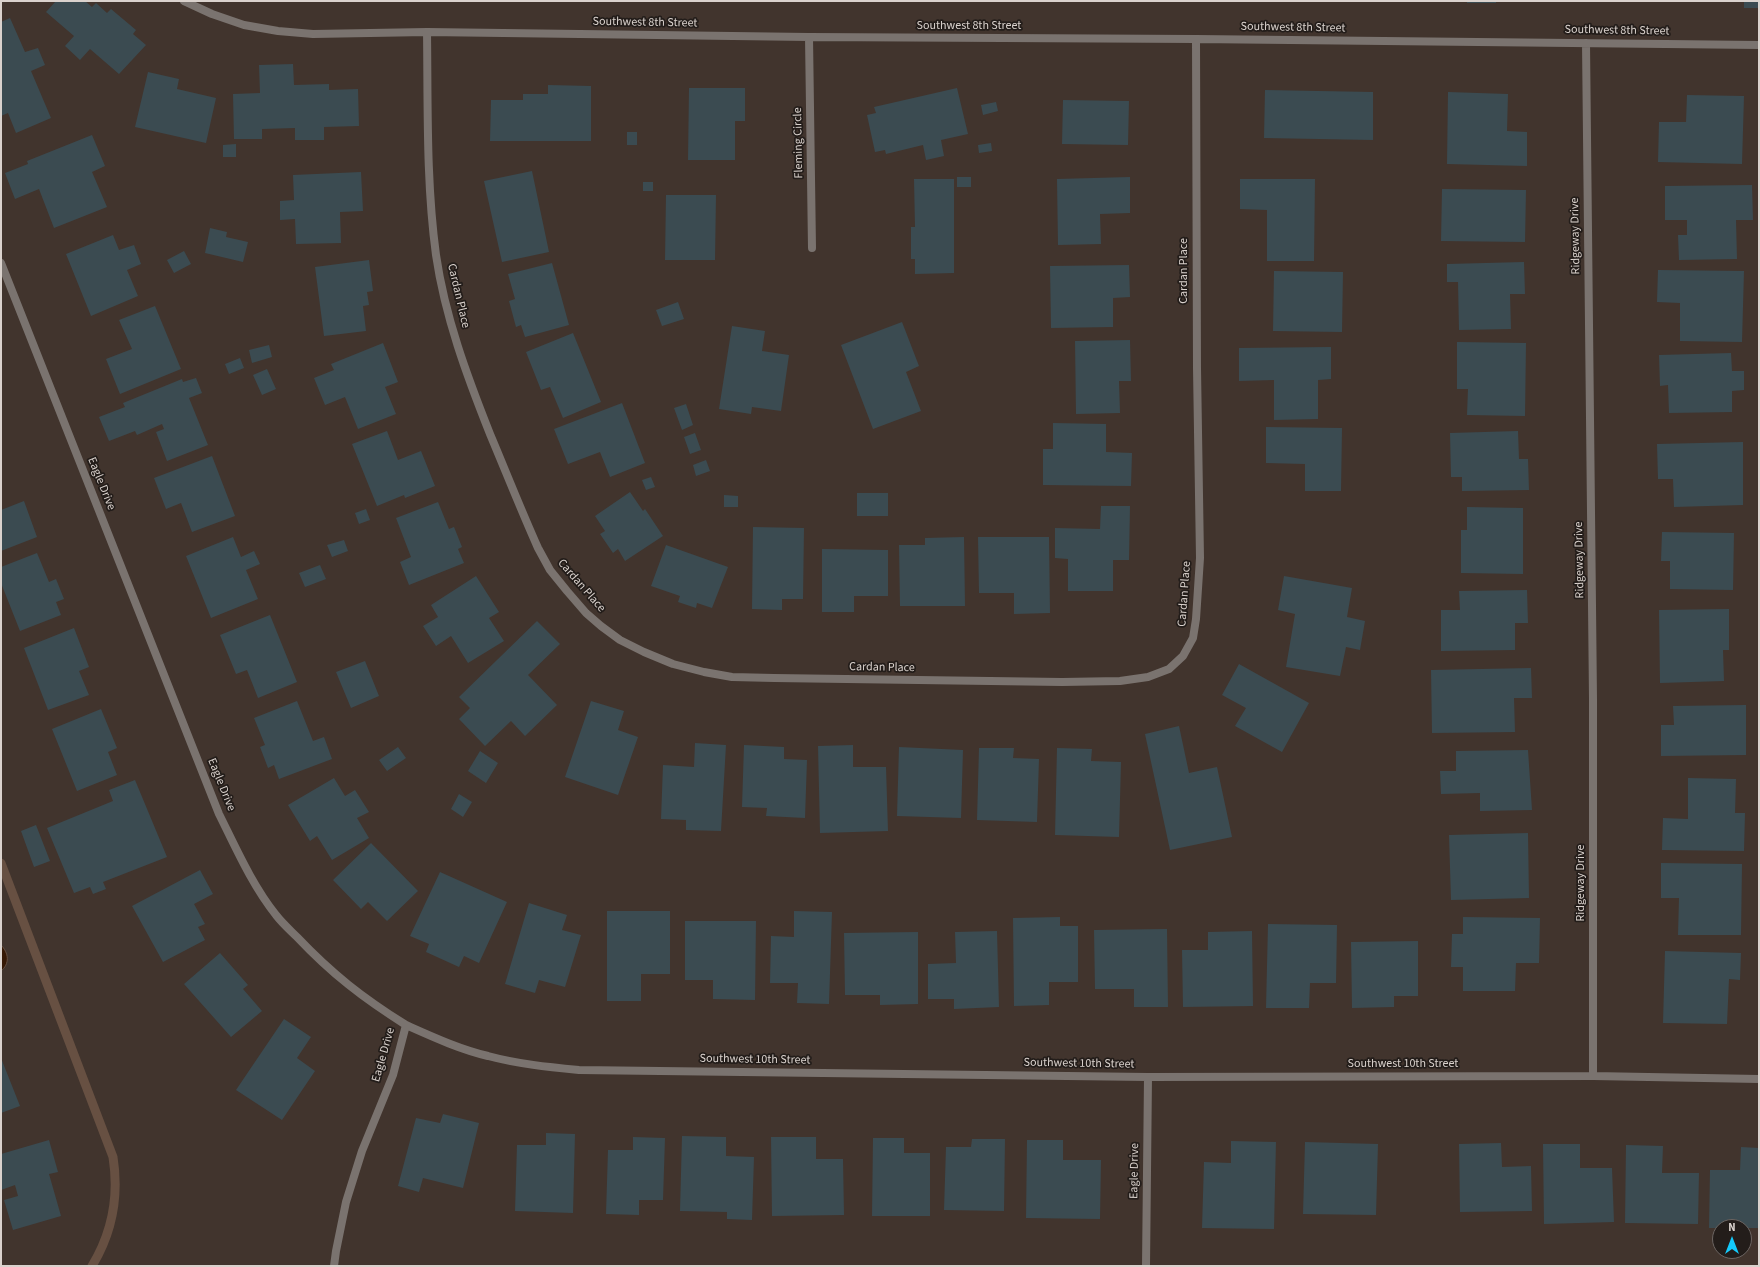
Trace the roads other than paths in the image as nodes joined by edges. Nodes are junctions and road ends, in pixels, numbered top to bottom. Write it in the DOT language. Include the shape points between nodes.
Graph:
graph roads {
  1 [pos="184,1"];
  2 [pos="426,32"];
  3 [pos="809,37"];
  4 [pos="1196,39"];
  5 [pos="1586,43"];
  6 [pos="1759,45"];
  7 [pos="812,248"];
  8 [pos="1,263"];
  9 [pos="406,1025"];
  10 [pos="1594,1076"];
  11 [pos="1148,1077"];
  12 [pos="1759,1080"];
  13 [pos="334,1266"];
  14 [pos="1146,1266"];
  1 -- 2 [label="street, Southwest 8th Street" via="244,25 278,31 313,34"];
  2 -- 3 [label="street, Southwest 8th Street"];
  2 -- 4 [label="street, Cardan Place" via="432,212 436,256 450,323 466,374 538,548 550,570 586,613 620,640 644,652 673,664 732,677 1062,682 1120,682 1148,677 1169,669 1183,656 1193,638 1200,558"];
  3 -- 4 [label="street, Southwest 8th Street"];
  3 -- 7 [label="street, Fleming Circle"];
  4 -- 5 [label="street, Southwest 8th Street"];
  5 -- 6 [label="street, Southwest 8th Street"];
  5 -- 10 [label="street, Ridgeway Drive"];
  8 -- 9 [label="street, Eagle Drive" via="219,814 243,864 276,915 316,956 354,990"];
  9 -- 11 [label="street, Southwest 10th Street" via="446,1043 488,1056 532,1065 579,1070"];
  9 -- 13 [label="street, Eagle Drive" via="393,1075 362,1151 346,1202"];
  10 -- 11 [label="street, Southwest 10th Street"];
  10 -- 12 [label="street, Southwest 10th Street"];
  11 -- 14 [label="street, Eagle Drive"];
}
